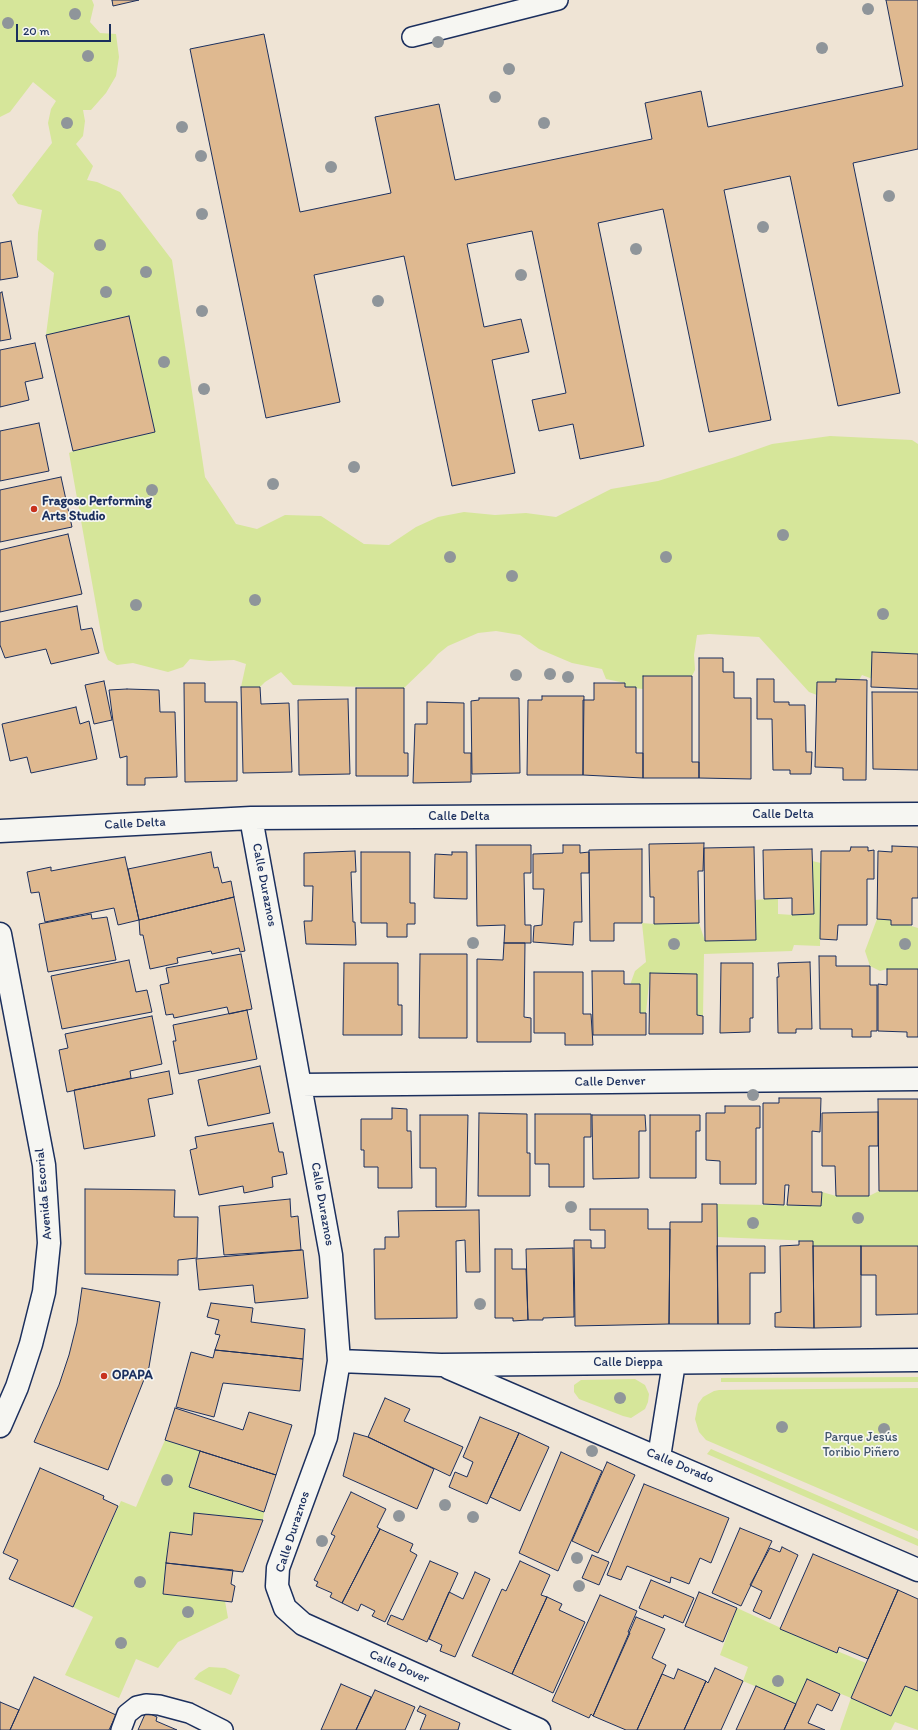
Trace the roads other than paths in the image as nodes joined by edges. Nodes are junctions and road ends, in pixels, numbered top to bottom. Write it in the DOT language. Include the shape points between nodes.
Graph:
graph roads {
  1 [pos="554,0"];
  2 [pos="412,37"];
  3 [pos="918,814"];
  4 [pos="251,818"];
  5 [pos="0,831"];
  6 [pos="0,934"];
  7 [pos="918,1079"];
  8 [pos="301,1085"];
  9 [pos="918,1360"];
  10 [pos="339,1362"];
  11 [pos="674,1363"];
  12 [pos="441,1365"];
  13 [pos="0,1426"];
  14 [pos="659,1457"];
  15 [pos="918,1570"];
  16 [pos="277,1586"];
  17 [pos="121,1730"];
  18 [pos="223,1730"];
  19 [pos="540,1730"];
  1 -- 2 [label="lane"];
  3 -- 4 [label="street, Calle Delta"];
  4 -- 5 [label="street, Calle Delta"];
  4 -- 8 [label="street, Calle Duraznos"];
  6 -- 13 [label="street, Avenida Escorial" via="44,1165 49,1243 44,1292 31,1344 17,1387"];
  7 -- 8 [label="street, Calle Denver"];
  8 -- 10 [label="street, Calle Duraznos" via="331,1255"];
  9 -- 11 [label="street, Calle Dieppa"];
  10 -- 12 [label="street, Calle Dieppa"];
  10 -- 16 [label="street, Calle Duraznos" via="326,1437 278,1568"];
  11 -- 12 [label="street, Calle Dieppa"];
  11 -- 14 [label="street"];
  12 -- 14 [label="street, Calle Dorado"];
  14 -- 15 [label="street, Calle Dorado"];
  16 -- 19 [label="street, Calle Dover" via="285,1608 303,1624"];
  17 -- 18 [label="lane" via="128,1714 138,1706 146,1704 189,1713"];
}
